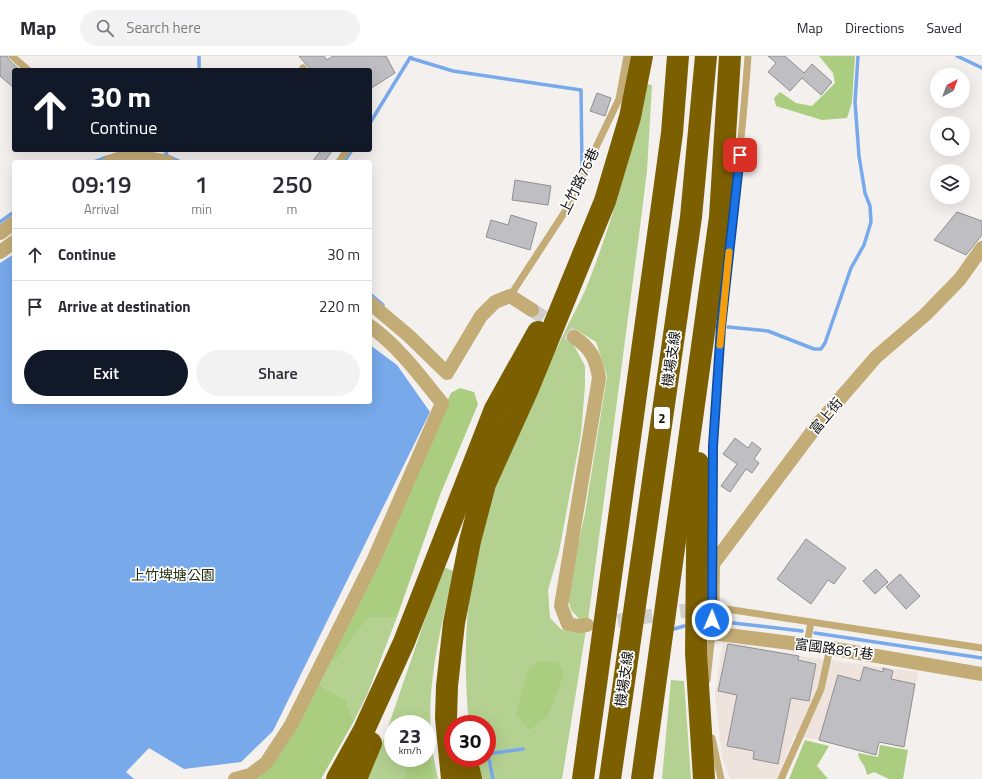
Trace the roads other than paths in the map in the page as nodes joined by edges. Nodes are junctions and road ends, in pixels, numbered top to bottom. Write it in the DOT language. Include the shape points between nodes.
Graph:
graph roads {
  1 [pos="12,56"];
  2 [pos="627,56"];
  3 [pos="642,56"];
  4 [pos="678,56"];
  5 [pos="706,56"];
  6 [pos="730,56"];
  7 [pos="748,56"];
  8 [pos="26,68"];
  9 [pos="125,154"];
  10 [pos="113,160"];
  11 [pos="156,160"];
  12 [pos="12,224"];
  13 [pos="0,233"];
  14 [pos="12,243"];
  15 [pos="585,247"];
  16 [pos="982,248"];
  17 [pos="0,252"];
  18 [pos="510,296"];
  19 [pos="372,305"];
  20 [pos="532,310"];
  21 [pos="372,327"];
  22 [pos="574,337"];
  23 [pos="703,340"];
  24 [pos="713,564"];
  25 [pos="713,607"];
  26 [pos="811,622"];
  27 [pos="454,623"];
  28 [pos="587,625"];
  29 [pos="712,633"];
  30 [pos="662,639"];
  31 [pos="404,642"];
  32 [pos="807,645"];
  33 [pos="830,648"];
  34 [pos="982,648"];
  35 [pos="982,674"];
  36 [pos="708,712"];
  37 [pos="459,715"];
  38 [pos="711,734"];
  39 [pos="468,767"];
  40 [pos="235,779"];
  41 [pos="337,779"];
  42 [pos="356,779"];
  43 [pos="452,779"];
  44 [pos="471,779"];
  45 [pos="583,779"];
  46 [pos="610,779"];
  47 [pos="642,779"];
  48 [pos="655,779"];
  49 [pos="704,779"];
  50 [pos="721,779"];
  51 [pos="781,779"];
  1 -- 8 [label="lane"];
  2 -- 18 [label="lane, 上竹路76巷" via="619,98 566,210"];
  3 -- 15 [label="highway" via="630,117 605,201"];
  4 -- 45 [label="highway, 機場支線 / 2" via="672,133"];
  5 -- 46 [label="highway, 機場支線 / 2" via="691,217"];
  6 -- 23 [label="highway" via="720,217"];
  7 -- 24 [label="lane" via="721,327 713,446"];
  9 -- 10 [label="street"];
  9 -- 11 [label="street"];
  12 -- 13 [label="street"];
  14 -- 17 [label="street"];
  15 -- 27 [label="highway" via="527,391 485,484 470,541"];
  15 -- 31 [label="highway" via="495,409"];
  16 -- 24 [label="street, 富上街" via="960,279 876,357 818,424"];
  18 -- 19 [label="street" via="495,302 481,316 447,373"];
  18 -- 20 [label="street"];
  21 -- 40 [label="street" via="409,362 442,404 373,561 291,725 266,763 250,775"];
  22 -- 28 [label="street" via="592,352 599,378 561,606 568,624"];
  23 -- 30 [label="highway"];
  23 -- 49 [label="highway" via="696,568 697,666"];
  24 -- 25 [label="street"];
  25 -- 26 [label="lane"];
  25 -- 29 [label="street"];
  26 -- 32 [label="lane"];
  26 -- 34 [label="lane"];
  27 -- 37 [label="highway"];
  27 -- 43 [label="highway" via="447,686 447,726"];
  29 -- 32 [label="street, 富國路861巷"];
  29 -- 36 [label="lane" via="706,698"];
  30 -- 47 [label="highway"];
  30 -- 48 [label="highway"];
  31 -- 41 [label="highway" via="364,730"];
  31 -- 42 [label="highway" via="385,710"];
  32 -- 33 [label="street, 富國路861巷"];
  33 -- 35 [label="street, 富國路861巷"];
  33 -- 51 [label="lane" via="821,689"];
  38 -- 50 [label="lane"];
  39 -- 44 [label="highway"];
}
